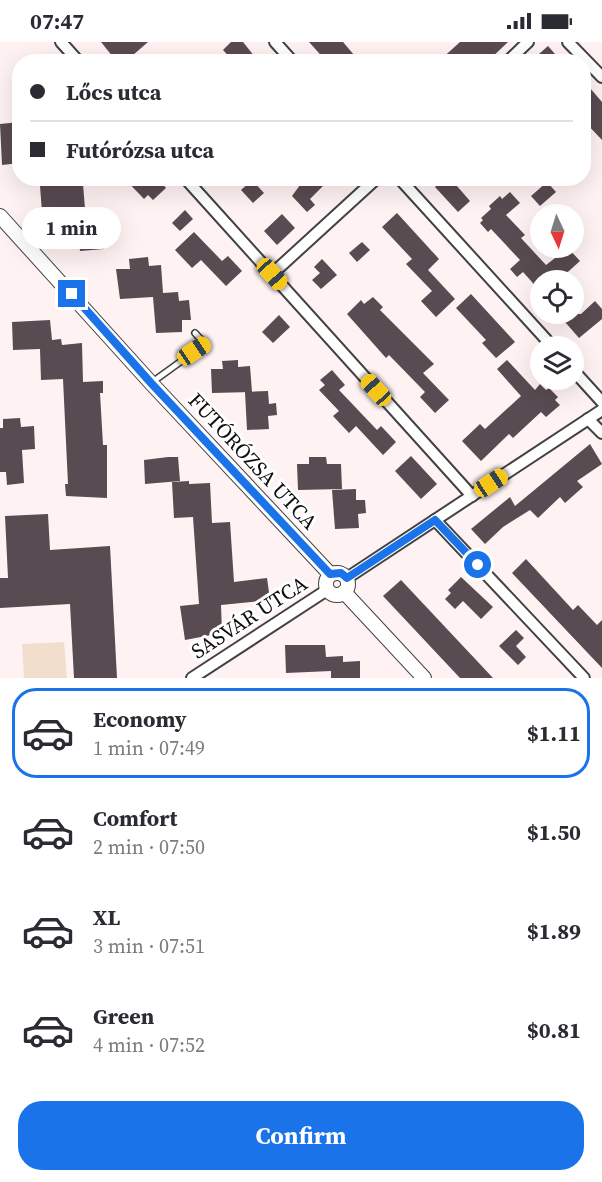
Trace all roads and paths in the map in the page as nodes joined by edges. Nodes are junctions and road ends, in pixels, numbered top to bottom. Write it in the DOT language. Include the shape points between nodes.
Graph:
graph roads {
  1 [pos="62,42"];
  2 [pos="275,42"];
  3 [pos="528,42"];
  4 [pos="568,42"];
  5 [pos="72,54"];
  6 [pos="286,54"];
  7 [pos="515,54"];
  8 [pos="580,54"];
  9 [pos="591,66"];
  10 [pos="602,77"];
  11 [pos="192,186"];
  12 [pos="369,186"];
  13 [pos="406,186"];
  14 [pos="0,216"];
  15 [pos="272,274"];
  16 [pos="195,333"];
  17 [pos="543,336"];
  18 [pos="584,382"];
  19 [pos="151,383"];
  20 [pos="602,402"];
  21 [pos="602,410"];
  22 [pos="588,419"];
  23 [pos="602,433"];
  24 [pos="472,496"];
  25 [pos="435,520"];
  26 [pos="330,574"];
  27 [pos="347,578"];
  28 [pos="327,590"];
  29 [pos="344,592"];
  30 [pos="192,678"];
  31 [pos="424,678"];
  32 [pos="584,678"];
  1 -- 5 [label="street"];
  2 -- 6 [label="street"];
  3 -- 7 [label="street"];
  4 -- 8 [label="street"];
  9 -- 10 [label="street"];
  11 -- 15 [label="street"];
  12 -- 15 [label="street"];
  13 -- 17 [label="street"];
  14 -- 19 [label="street, FUTÓRÓZSA UTCA"];
  15 -- 24 [label="street"];
  16 -- 19 [label="lane" via="206,344"];
  18 -- 20 [label="street"];
  19 -- 26 [label="street, FUTÓRÓZSA UTCA"];
  21 -- 22 [label="street"];
  22 -- 23 [label="street"];
  22 -- 24 [label="street"];
  24 -- 25 [label="street"];
  25 -- 27 [label="street"];
  25 -- 32 [label="street"];
  26 -- 27 [label="street" via="341,573"];
  26 -- 28 [label="street"];
  27 -- 29 [label="street"];
  28 -- 29 [label="street" via="335,595"];
  28 -- 30 [label="street, SASVÁR UTCA"];
  29 -- 31 [label="street"];
}
